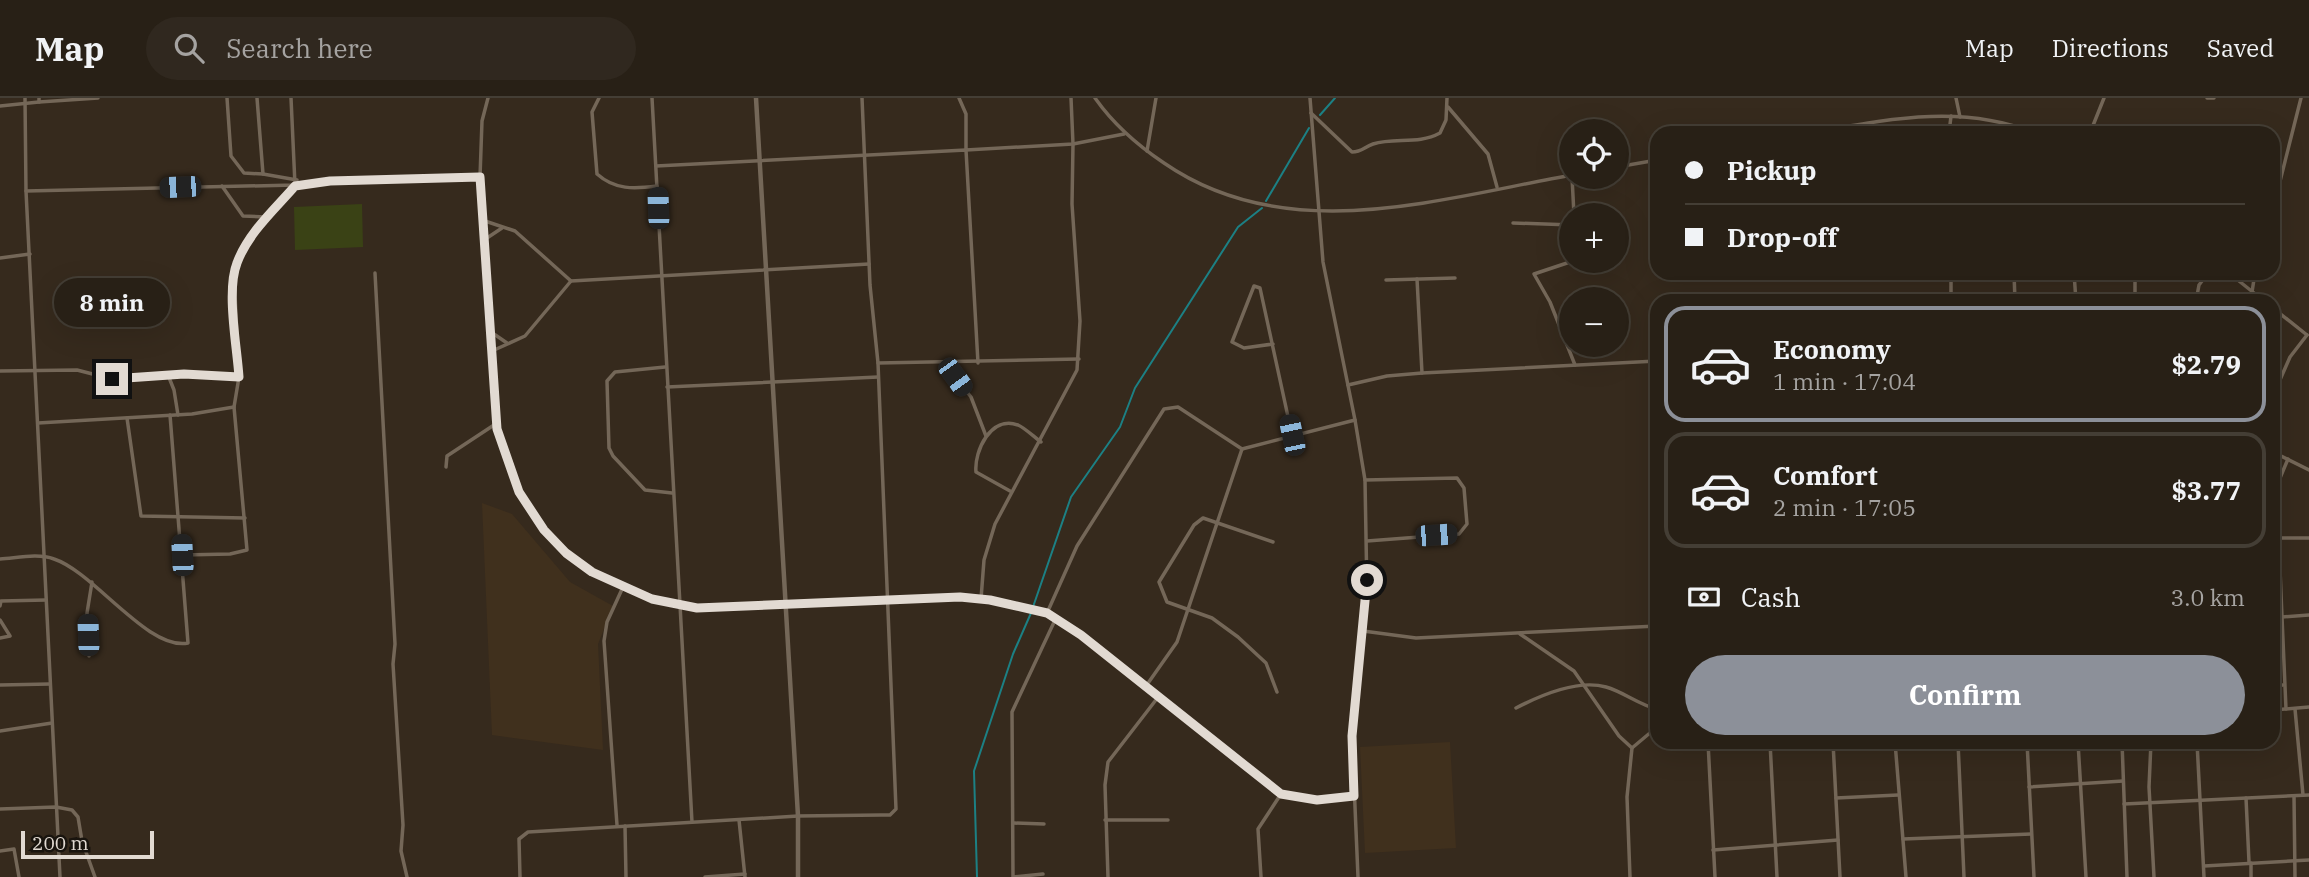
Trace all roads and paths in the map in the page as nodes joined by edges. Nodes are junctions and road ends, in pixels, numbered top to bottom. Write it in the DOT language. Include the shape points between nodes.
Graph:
graph roads {
  1 [pos="25,98"];
  2 [pos="98,98"];
  3 [pos="227,98"];
  4 [pos="257,98"];
  5 [pos="291,98"];
  6 [pos="488,98"];
  7 [pos="599,98"];
  8 [pos="652,98"];
  9 [pos="756,98"];
  10 [pos="862,98"];
  11 [pos="959,98"];
  12 [pos="1071,98"];
  13 [pos="1096,98"];
  14 [pos="1156,98"];
  15 [pos="1310,98"];
  16 [pos="1447,98"];
  17 [pos="1956,98"];
  18 [pos="2104,98"];
  19 [pos="2207,98"];
  20 [pos="2214,98"];
  21 [pos="2301,98"];
  22 [pos="71,99"];
  23 [pos="39,100"];
  24 [pos="25,104"];
  25 [pos="1446,105"];
  26 [pos="0,106"];
  27 [pos="1311,113"];
  28 [pos="1951,116"];
  29 [pos="1960,117"];
  30 [pos="2007,124"];
  31 [pos="1852,126"];
  32 [pos="1950,126"];
  33 [pos="2013,126"];
  34 [pos="2093,126"];
  35 [pos="1124,134"];
  36 [pos="1073,144"];
  37 [pos="966,150"];
  38 [pos="1147,152"];
  39 [pos="864,153"];
  40 [pos="758,159"];
  41 [pos="1650,161"];
  42 [pos="1629,165"];
  43 [pos="656,166"];
  44 [pos="263,174"];
  45 [pos="480,177"];
  46 [pos="1559,178"];
  47 [pos="2280,181"];
  48 [pos="296,183"];
  49 [pos="222,186"];
  50 [pos="657,186"];
  51 [pos="1497,188"];
  52 [pos="26,191"];
  53 [pos="268,216"];
  54 [pos="485,221"];
  55 [pos="1513,223"];
  56 [pos="1559,225"];
  57 [pos="502,228"];
  58 [pos="486,239"];
  59 [pos="30,254"];
  60 [pos="0,258"];
  61 [pos="869,264"];
  62 [pos="1559,266"];
  63 [pos="766,270"];
  64 [pos="375,273"];
  65 [pos="659,275"];
  66 [pos="1455,278"];
  67 [pos="1417,279"];
  68 [pos="1386,280"];
  69 [pos="2237,280"];
  70 [pos="2254,280"];
  71 [pos="571,281"];
  72 [pos="2252,292"];
  73 [pos="2255,294"];
  74 [pos="2280,313"];
  75 [pos="491,332"];
  76 [pos="2308,335"];
  77 [pos="509,343"];
  78 [pos="1273,344"];
  79 [pos="492,351"];
  80 [pos="1079,359"];
  81 [pos="1650,361"];
  82 [pos="878,363"];
  83 [pos="944,363"];
  84 [pos="978,363"];
  85 [pos="1575,365"];
  86 [pos="665,367"];
  87 [pos="36,368"];
  88 [pos="0,371"];
  89 [pos="1422,373"];
  90 [pos="167,375"];
  91 [pos="239,377"];
  92 [pos="878,377"];
  93 [pos="2280,380"];
  94 [pos="773,382"];
  95 [pos="1348,385"];
  96 [pos="667,387"];
  97 [pos="234,407"];
  98 [pos="170,415"];
  99 [pos="178,415"];
  100 [pos="127,418"];
  101 [pos="1356,420"];
  102 [pos="38,423"];
  103 [pos="496,423"];
  104 [pos="1292,435"];
  105 [pos="986,436"];
  106 [pos="1041,442"];
  107 [pos="1242,449"];
  108 [pos="2280,455"];
  109 [pos="2288,459"];
  110 [pos="446,467"];
  111 [pos="2309,470"];
  112 [pos="2280,478"];
  113 [pos="1364,480"];
  114 [pos="1010,491"];
  115 [pos="672,493"];
  116 [pos="179,518"];
  117 [pos="245,518"];
  118 [pos="1218,522"];
  119 [pos="2280,538"];
  120 [pos="2309,538"];
  121 [pos="1367,541"];
  122 [pos="1273,542"];
  123 [pos="182,555"];
  124 [pos="44,556"];
  125 [pos="0,559"];
  126 [pos="92,582"];
  127 [pos="623,587"];
  128 [pos="2280,597"];
  129 [pos="887,599"];
  130 [pos="981,599"];
  131 [pos="46,600"];
  132 [pos="0,603"];
  133 [pos="785,604"];
  134 [pos="680,605"];
  135 [pos="1187,611"];
  136 [pos="1047,613"];
  137 [pos="2309,615"];
  138 [pos="2281,617"];
  139 [pos="1056,618"];
  140 [pos="0,620"];
  141 [pos="1650,626"];
  142 [pos="1362,630"];
  143 [pos="1520,634"];
  144 [pos="0,638"];
  145 [pos="89,656"];
  146 [pos="50,684"];
  147 [pos="0,685"];
  148 [pos="2280,685"];
  149 [pos="2283,685"];
  150 [pos="1146,686"];
  151 [pos="1584,687"];
  152 [pos="1277,692"];
  153 [pos="1159,696"];
  154 [pos="1650,706"];
  155 [pos="2309,707"];
  156 [pos="1516,708"];
  157 [pos="2280,709"];
  158 [pos="2286,709"];
  159 [pos="2295,709"];
  160 [pos="52,723"];
  161 [pos="0,731"];
  162 [pos="1650,733"];
  163 [pos="1632,748"];
  164 [pos="1708,749"];
  165 [pos="1770,749"];
  166 [pos="1833,749"];
  167 [pos="1895,749"];
  168 [pos="1958,749"];
  169 [pos="2026,749"];
  170 [pos="2078,749"];
  171 [pos="2122,749"];
  172 [pos="2151,749"];
  173 [pos="2197,749"];
  174 [pos="2123,781"];
  175 [pos="2080,784"];
  176 [pos="2029,787"];
  177 [pos="1281,794"];
  178 [pos="2309,794"];
  179 [pos="1898,795"];
  180 [pos="2303,795"];
  181 [pos="1354,796"];
  182 [pos="2294,796"];
  183 [pos="1836,798"];
  184 [pos="2246,798"];
  185 [pos="2199,800"];
  186 [pos="2124,804"];
  187 [pos="2152,804"];
  188 [pos="56,807"];
  189 [pos="0,809"];
  190 [pos="798,816"];
  191 [pos="739,820"];
  192 [pos="1105,820"];
  193 [pos="1168,820"];
  194 [pos="694,822"];
  195 [pos="1014,823"];
  196 [pos="1044,824"];
  197 [pos="617,826"];
  198 [pos="625,826"];
  199 [pos="2031,834"];
  200 [pos="1963,837"];
  201 [pos="1903,839"];
  202 [pos="1838,840"];
  203 [pos="1776,846"];
  204 [pos="1713,850"];
  205 [pos="0,851"];
  206 [pos="2309,860"];
  207 [pos="2294,861"];
  208 [pos="2250,863"];
  209 [pos="2204,866"];
  210 [pos="1043,874"];
  211 [pos="745,876"];
  212 [pos="19,877"];
  213 [pos="60,877"];
  214 [pos="95,877"];
  215 [pos="407,877"];
  216 [pos="520,877"];
  217 [pos="626,877"];
  218 [pos="705,877"];
  219 [pos="798,877"];
  220 [pos="1108,877"];
  221 [pos="1261,877"];
  222 [pos="1358,877"];
  223 [pos="1630,877"];
  224 [pos="1715,877"];
  225 [pos="1777,877"];
  226 [pos="1840,877"];
  227 [pos="1906,877"];
  228 [pos="1965,877"];
  229 [pos="2034,877"];
  230 [pos="2086,877"];
  231 [pos="2127,877"];
  232 [pos="2154,877"];
  233 [pos="2204,877"];
  234 [pos="2251,877"];
  235 [pos="2295,877"];
  1 -- 24 [label="street"];
  2 -- 22 [label="street"];
  3 -- 44 [label="street" via="231,156 244,173"];
  4 -- 44 [label="street"];
  5 -- 48 [label="street"];
  6 -- 45 [label="street" via="482,121"];
  7 -- 50 [label="street" via="592,112 597,174 623,188"];
  8 -- 43 [label="street"];
  9 -- 40 [label="street"];
  10 -- 39 [label="street"];
  11 -- 37 [label="street" via="965,108"];
  12 -- 36 [label="street"];
  13 -- 35 [label="street"];
  14 -- 38 [label="street"];
  15 -- 27 [label="street"];
  16 -- 25 [label="street"];
  17 -- 29 [label="street"];
  18 -- 34 [label="street"];
  19 -- 20 [label="street"];
  21 -- 47 [label="street"];
  22 -- 23 [label="street"];
  23 -- 24 [label="street"];
  24 -- 26 [label="street"];
  24 -- 52 [label="street"];
  25 -- 27 [label="street" via="1444,128 1436,135 1371,144 1358,152 1352,152"];
  25 -- 51 [label="street" via="1488,155"];
  27 -- 95 [label="street" via="1323,262"];
  28 -- 29 [label="street"];
  28 -- 31 [label="street"];
  28 -- 32 [label="street"];
  29 -- 30 [label="street"];
  30 -- 33 [label="street"];
  35 -- 36 [label="street"];
  35 -- 38 [label="street"];
  36 -- 37 [label="street"];
  36 -- 80 [label="street"];
  37 -- 39 [label="street"];
  37 -- 84 [label="street"];
  38 -- 51 [label="street" via="1209,189 1294,211 1355,212"];
  39 -- 40 [label="street"];
  39 -- 61 [label="street"];
  40 -- 43 [label="street"];
  40 -- 63 [label="street"];
  41 -- 42 [label="street"];
  43 -- 50 [label="street"];
  44 -- 48 [label="street"];
  45 -- 48 [label="street"];
  45 -- 54 [label="street"];
  46 -- 51 [label="street"];
  48 -- 49 [label="street"];
  48 -- 53 [label="street"];
  49 -- 52 [label="street"];
  49 -- 53 [label="street" via="243,216"];
  50 -- 65 [label="street"];
  52 -- 59 [label="street"];
  53 -- 91 [label="street" via="239,257 234,274"];
  54 -- 57 [label="street"];
  54 -- 58 [label="street"];
  55 -- 56 [label="street"];
  57 -- 58 [label="street"];
  57 -- 71 [label="street" via="515,231"];
  58 -- 75 [label="street"];
  59 -- 60 [label="street"];
  59 -- 87 [label="street"];
  61 -- 63 [label="street"];
  61 -- 82 [label="street"];
  62 -- 85 [label="street" via="1535,274"];
  63 -- 65 [label="street"];
  63 -- 94 [label="street"];
  64 -- 215 [label="street" via="401,851"];
  65 -- 71 [label="street"];
  65 -- 86 [label="street"];
  66 -- 67 [label="street"];
  67 -- 68 [label="street"];
  67 -- 89 [label="street"];
  69 -- 72 [label="street"];
  70 -- 72 [label="street"];
  71 -- 77 [label="street" via="533,328"];
  72 -- 73 [label="street"];
  74 -- 76 [label="street"];
  75 -- 77 [label="street"];
  75 -- 79 [label="street"];
  76 -- 93 [label="street" via="2290,357"];
  77 -- 79 [label="street"];
  78 -- 78 [label="street" via="1244,348 1232,342 1254,286 1260,288"];
  78 -- 104 [label="street"];
  79 -- 103 [label="street"];
  80 -- 84 [label="street"];
  80 -- 106 [label="street"];
  81 -- 85 [label="street"];
  82 -- 83 [label="street"];
  82 -- 92 [label="street"];
  83 -- 84 [label="street"];
  83 -- 105 [label="street" via="971,397"];
  85 -- 89 [label="street"];
  86 -- 96 [label="street"];
  86 -- 115 [label="street" via="610,376 609,448 645,490"];
  87 -- 88 [label="street"];
  87 -- 90 [label="street" via="77,370 112,379"];
  87 -- 102 [label="street"];
  89 -- 95 [label="street"];
  90 -- 91 [label="street"];
  90 -- 99 [label="street"];
  91 -- 97 [label="street"];
  92 -- 94 [label="street"];
  92 -- 129 [label="street"];
  94 -- 96 [label="street"];
  94 -- 133 [label="street"];
  95 -- 101 [label="street"];
  96 -- 115 [label="street"];
  97 -- 99 [label="street"];
  97 -- 117 [label="street"];
  98 -- 99 [label="street"];
  98 -- 100 [label="street"];
  98 -- 116 [label="street"];
  100 -- 102 [label="street"];
  100 -- 116 [label="street" via="141,516"];
  101 -- 104 [label="street"];
  101 -- 113 [label="street"];
  102 -- 124 [label="street"];
  103 -- 110 [label="street" via="456,448 447,456"];
  103 -- 127 [label="street" via="511,477 544,530 581,565"];
  104 -- 107 [label="street"];
  105 -- 106 [label="street" via="998,426 1017,425"];
  105 -- 114 [label="street" via="975,462 976,472"];
  106 -- 114 [label="street"];
  107 -- 118 [label="street"];
  107 -- 136 [label="street" via="1178,407 1164,409 1077,546"];
  108 -- 109 [label="street"];
  109 -- 111 [label="street"];
  109 -- 112 [label="street"];
  113 -- 121 [label="street"];
  113 -- 121 [label="street" via="1457,478 1464,488 1467,523 1459,534"];
  114 -- 130 [label="street" via="984,560"];
  115 -- 134 [label="street"];
  116 -- 117 [label="street"];
  116 -- 123 [label="street"];
  117 -- 123 [label="street" via="246,551"];
  118 -- 122 [label="street"];
  118 -- 135 [label="street"];
  118 -- 135 [label="street" via="1203,518 1194,525 1159,582 1167,602"];
  119 -- 120 [label="street"];
  121 -- 142 [label="street"];
  123 -- 126 [label="street" via="187,644 140,625"];
  124 -- 125 [label="street"];
  124 -- 126 [label="street" via="68,565"];
  124 -- 131 [label="street"];
  126 -- 145 [label="street" via="87,613"];
  127 -- 134 [label="street"];
  127 -- 197 [label="street" via="604,641"];
  128 -- 138 [label="street"];
  129 -- 130 [label="street"];
  129 -- 133 [label="street"];
  129 -- 190 [label="street" via="896,809 881,816"];
  130 -- 136 [label="street"];
  131 -- 132 [label="street"];
  131 -- 146 [label="street"];
  133 -- 134 [label="street"];
  133 -- 190 [label="street"];
  134 -- 194 [label="street" via="690,821"];
  135 -- 150 [label="street" via="1171,653"];
  135 -- 152 [label="street" via="1219,621 1262,658"];
  136 -- 139 [label="street"];
  137 -- 138 [label="street"];
  138 -- 149 [label="street"];
  139 -- 150 [label="street"];
  139 -- 195 [label="street" via="1012,712"];
  140 -- 144 [label="street" via="10,636"];
  141 -- 143 [label="street"];
  142 -- 143 [label="street" via="1416,638"];
  142 -- 181 [label="street" via="1352,736"];
  143 -- 151 [label="street" via="1574,671"];
  146 -- 147 [label="street"];
  146 -- 160 [label="street"];
  148 -- 149 [label="street"];
  149 -- 158 [label="street"];
  150 -- 153 [label="street"];
  151 -- 154 [label="street" via="1605,687"];
  151 -- 156 [label="street" via="1541,695"];
  151 -- 163 [label="street"];
  153 -- 177 [label="street"];
  153 -- 192 [label="street" via="1108,762"];
  155 -- 159 [label="street"];
  157 -- 158 [label="street"];
  158 -- 159 [label="street"];
  159 -- 180 [label="street"];
  160 -- 161 [label="street"];
  160 -- 188 [label="street"];
  162 -- 163 [label="street"];
  163 -- 223 [label="street" via="1627,797"];
  164 -- 204 [label="street"];
  165 -- 203 [label="street"];
  166 -- 183 [label="street"];
  167 -- 179 [label="street"];
  168 -- 200 [label="street"];
  169 -- 176 [label="street"];
  170 -- 175 [label="street"];
  171 -- 174 [label="street"];
  172 -- 187 [label="street"];
  173 -- 185 [label="street"];
  174 -- 175 [label="street"];
  174 -- 186 [label="street"];
  175 -- 176 [label="street"];
  175 -- 230 [label="street"];
  176 -- 199 [label="street"];
  177 -- 181 [label="street" via="1317,800"];
  177 -- 221 [label="street" via="1258,829"];
  178 -- 180 [label="street"];
  179 -- 183 [label="street"];
  179 -- 201 [label="street"];
  180 -- 182 [label="street"];
  181 -- 222 [label="street"];
  182 -- 184 [label="street"];
  182 -- 207 [label="street"];
  183 -- 202 [label="street"];
  184 -- 185 [label="street"];
  184 -- 208 [label="street"];
  185 -- 187 [label="street"];
  185 -- 209 [label="street"];
  186 -- 187 [label="street"];
  186 -- 231 [label="street"];
  187 -- 232 [label="street"];
  188 -- 189 [label="street"];
  188 -- 213 [label="street"];
  188 -- 214 [label="street" via="77,813"];
  190 -- 191 [label="street"];
  190 -- 219 [label="street"];
  191 -- 194 [label="street"];
  191 -- 211 [label="street"];
  192 -- 193 [label="street"];
  192 -- 220 [label="street"];
  194 -- 198 [label="street"];
  195 -- 196 [label="street"];
  195 -- 210 [label="street" via="1013,877"];
  197 -- 198 [label="street"];
  197 -- 216 [label="street" via="522,834"];
  198 -- 217 [label="street"];
  199 -- 200 [label="street"];
  199 -- 229 [label="street"];
  200 -- 201 [label="street"];
  200 -- 228 [label="street"];
  201 -- 227 [label="street"];
  202 -- 203 [label="street"];
  202 -- 226 [label="street"];
  203 -- 204 [label="street"];
  203 -- 225 [label="street"];
  204 -- 224 [label="street"];
  205 -- 212 [label="street" via="13,849"];
  206 -- 207 [label="street"];
  207 -- 208 [label="street"];
  207 -- 235 [label="street"];
  208 -- 209 [label="street"];
  208 -- 234 [label="street"];
  209 -- 233 [label="street"];
  211 -- 218 [label="street"];
}
